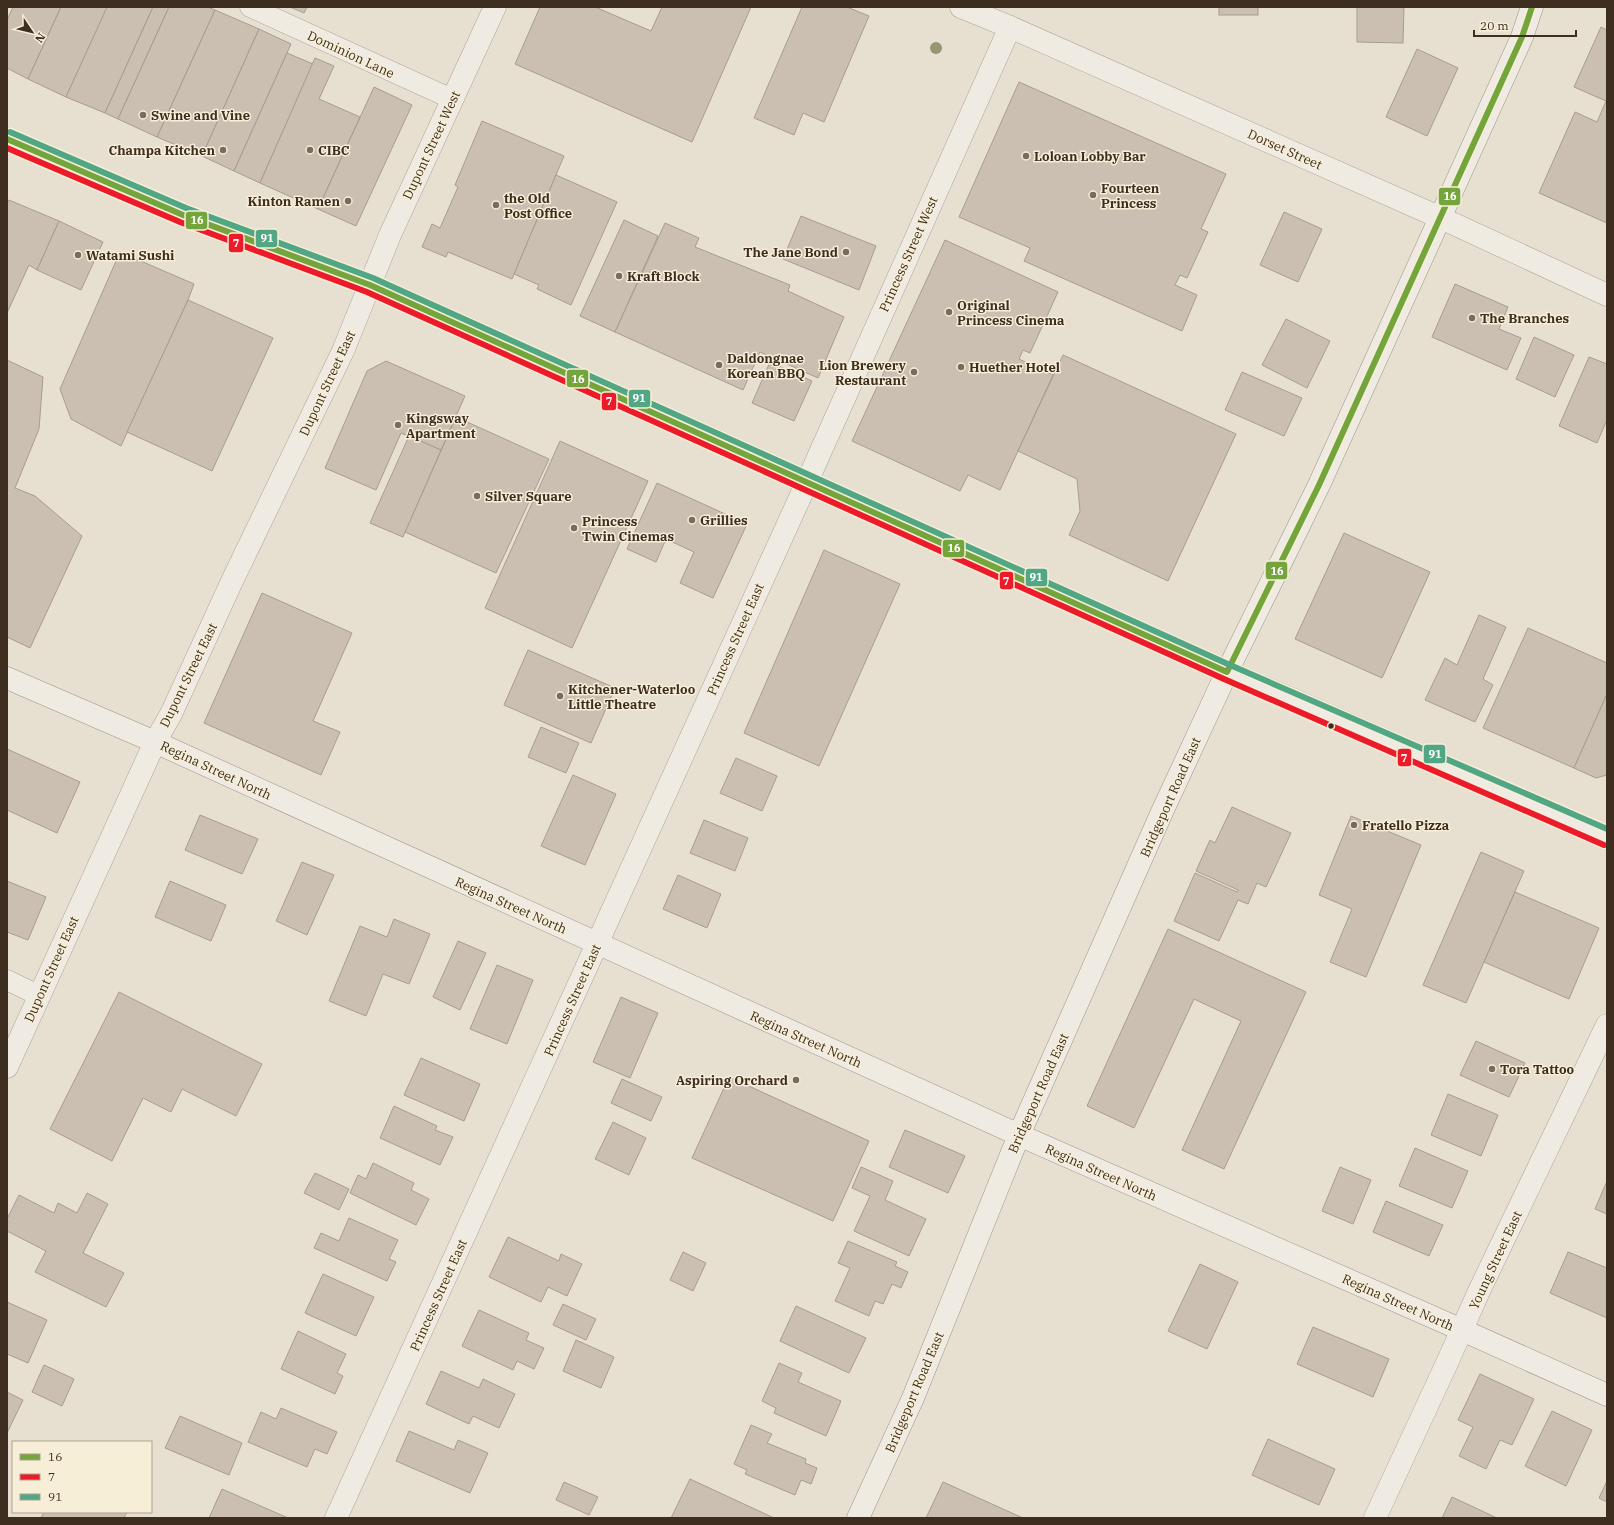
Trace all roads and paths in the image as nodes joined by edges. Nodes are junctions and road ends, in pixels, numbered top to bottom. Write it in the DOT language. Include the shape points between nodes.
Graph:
graph roads {
  1 [pos="250,7"];
  2 [pos="496,7"];
  3 [pos="961,7"];
  4 [pos="1532,7"];
  5 [pos="1010,27"];
  6 [pos="452,99"];
  7 [pos="7,139"];
  8 [pos="1441,218"];
  9 [pos="370,285"];
  10 [pos="1607,295"];
  11 [pos="807,482"];
  12 [pos="1227,672"];
  13 [pos="7,678"];
  14 [pos="155,742"];
  15 [pos="1607,838"];
  16 [pos="598,944"];
  17 [pos="7,980"];
  18 [pos="40,996"];
  19 [pos="1607,1025"];
  20 [pos="7,1067"];
  21 [pos="1019,1135"];
  22 [pos="1462,1330"];
  23 [pos="1607,1395"];
  24 [pos="336,1518"];
  25 [pos="858,1518"];
  26 [pos="1375,1518"];
  1 -- 6 [label="lane, Dominion Lane"];
  2 -- 6 [label="street, Dupont Street West"];
  3 -- 5 [label="street, Dorset Street"];
  4 -- 8 [label="street, Bridgeport Road East" via="1522,36"];
  5 -- 8 [label="street, Dorset Street"];
  5 -- 11 [label="street, Princess Street West"];
  6 -- 9 [label="street, Dupont Street West" via="390,234"];
  7 -- 9 [label="street" via="183,215"];
  8 -- 10 [label="street, Dorset Street"];
  8 -- 12 [label="street, Bridgeport Road East" via="1315,492"];
  9 -- 11 [label="street"];
  9 -- 14 [label="street, Dupont Street East" via="343,351 236,572 171,714"];
  11 -- 12 [label="street"];
  11 -- 16 [label="street, Princess Street East"];
  12 -- 15 [label="street"];
  12 -- 21 [label="street, Bridgeport Road East"];
  13 -- 14 [label="street, Regina Street North"];
  14 -- 16 [label="street, Regina Street North"];
  14 -- 18 [label="street, Dupont Street East"];
  16 -- 21 [label="street, Regina Street North"];
  16 -- 24 [label="street, Princess Street East"];
  17 -- 18 [label="lane"];
  18 -- 20 [label="street, Dupont Street East"];
  19 -- 22 [label="street, Young Street East"];
  21 -- 22 [label="street, Regina Street North"];
  21 -- 25 [label="street, Bridgeport Road East" via="913,1398"];
  22 -- 23 [label="street, Regina Street North"];
  22 -- 26 [label="street, Young Street East"];
}
